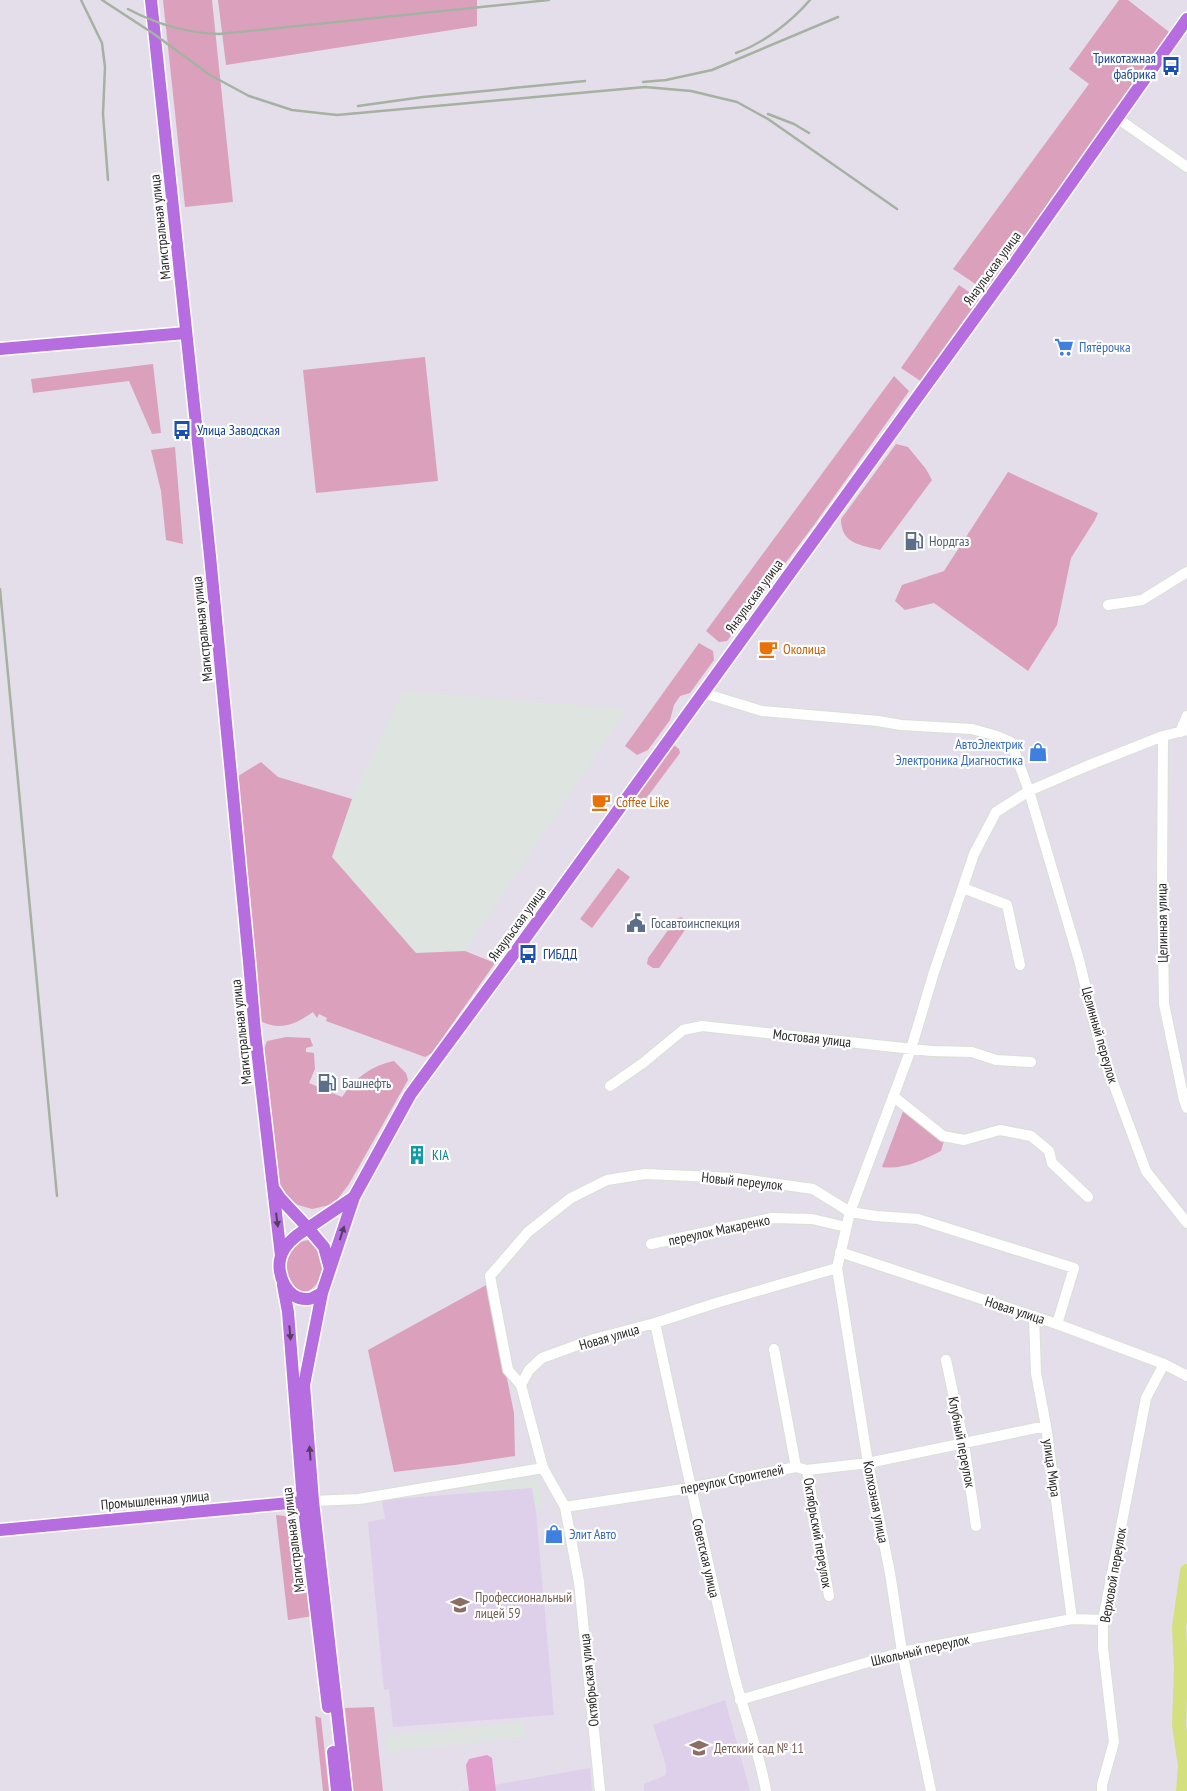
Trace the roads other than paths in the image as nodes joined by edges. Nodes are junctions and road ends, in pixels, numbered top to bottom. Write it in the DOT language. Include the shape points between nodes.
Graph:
graph roads {
  1 [pos="151,0"];
  2 [pos="1187,18"];
  3 [pos="1117,118"];
  4 [pos="1187,167"];
  5 [pos="186,334"];
  6 [pos="0,349"];
  7 [pos="1187,572"];
  8 [pos="1108,605"];
  9 [pos="703,693"];
  10 [pos="1187,716"];
  11 [pos="1183,731"];
  12 [pos="1163,736"];
  13 [pos="1028,791"];
  14 [pos="963,888"];
  15 [pos="1020,965"];
  16 [pos="912,1049"];
  17 [pos="1031,1062"];
  18 [pos="610,1086"];
  19 [pos="894,1096"];
  20 [pos="1187,1108"];
  21 [pos="272,1185"];
  22 [pos="354,1197"];
  23 [pos="1088,1198"];
  24 [pos="850,1212"];
  25 [pos="1187,1223"];
  26 [pos="846,1226"];
  27 [pos="308,1228"];
  28 [pos="651,1244"];
  29 [pos="840,1252"];
  30 [pos="281,1256"];
  31 [pos="837,1268"];
  32 [pos="330,1270"];
  33 [pos="283,1285"];
  34 [pos="322,1293"];
  35 [pos="1034,1316"];
  36 [pos="655,1323"];
  37 [pos="1057,1324"];
  38 [pos="774,1349"];
  39 [pos="946,1360"];
  40 [pos="1164,1364"];
  41 [pos="1187,1376"];
  42 [pos="521,1385"];
  43 [pos="1046,1426"];
  44 [pos="964,1444"];
  45 [pos="868,1463"];
  46 [pos="796,1467"];
  47 [pos="543,1468"];
  48 [pos="807,1470"];
  49 [pos="690,1488"];
  50 [pos="308,1501"];
  51 [pos="565,1507"];
  52 [pos="976,1526"];
  53 [pos="0,1530"];
  54 [pos="829,1596"];
  55 [pos="1072,1619"];
  56 [pos="1103,1620"];
  57 [pos="902,1652"];
  58 [pos="740,1700"];
  59 [pos="338,1791"];
  60 [pos="346,1791"];
  61 [pos="600,1791"];
  62 [pos="766,1791"];
  63 [pos="931,1791"];
  64 [pos="1102,1791"];
  1 -- 5 [label="main road, Магистральная улица"];
  2 -- 3 [label="main road, Янаульская улица"];
  3 -- 4 [label="street"];
  3 -- 9 [label="main road, Янаульская улица"];
  5 -- 6 [label="main road"];
  5 -- 21 [label="main road, Магистральная улица"];
  7 -- 8 [label="street" via="1142,600"];
  9 -- 13 [label="street, Целинный переулок" via="762,711 955,727 997,736 1011,742"];
  9 -- 22 [label="main road, Янаульская улица" via="427,1070"];
  10 -- 11 [label="street"];
  11 -- 12 [label="street, Колхозная улица"];
  12 -- 13 [label="street, Колхозная улица"];
  12 -- 20 [label="street, Целинная улица" via="1164,1004"];
  13 -- 14 [label="street, Колхозная улица" via="996,812 974,854"];
  13 -- 25 [label="street, Целинный переулок" via="1079,960 1101,1050 1146,1171"];
  14 -- 15 [label="street" via="1007,905"];
  14 -- 16 [label="street, Колхозная улица"];
  16 -- 17 [label="street, Мостовая улица" via="972,1052 996,1060"];
  16 -- 18 [label="street, Мостовая улица" via="702,1026 683,1030"];
  16 -- 19 [label="street, Колхозная улица"];
  19 -- 23 [label="street" via="943,1136 964,1140 1000,1130 1031,1136 1049,1151 1052,1163"];
  19 -- 24 [label="street, Колхозная улица"];
  21 -- 27 [label="main road"];
  21 -- 30 [label="main road, Магистральная улица, one-way"];
  22 -- 27 [label="main road"];
  32 -- 22 [label="main road, Магистральная улица, one-way"];
  24 -- 26 [label="street, Колхозная улица"];
  24 -- 37 [label="street, Новый переулок" via="918,1219 1074,1268"];
  24 -- 42 [label="street, Новый переулок" via="813,1189 736,1178 645,1174 607,1180 571,1198 528,1232 490,1276 508,1370"];
  26 -- 28 [label="street, переулок Макаренко" via="812,1219 772,1218"];
  26 -- 29 [label="street, Колхозная улица"];
  27 -- 30 [label="main road" via="294,1238"];
  27 -- 32 [label="main road" via="324,1247"];
  29 -- 31 [label="street, Колхозная улица"];
  29 -- 35 [label="street, Новая улица"];
  30 -- 33 [label="main road, Магистральная улица"];
  31 -- 36 [label="street, Новая улица"];
  31 -- 45 [label="street, Колхозная улица"];
  32 -- 34 [label="main road, Магистральная улица"];
  33 -- 34 [label="main road" via="291,1294 305,1300"];
  33 -- 50 [label="main road, Магистральная улица, one-way"];
  50 -- 34 [label="main road, Магистральная улица, one-way" via="304,1385"];
  35 -- 37 [label="street, Новая улица"];
  35 -- 43 [label="street, улица Мира" via="1036,1372"];
  36 -- 42 [label="street, Новая улица" via="542,1358 529,1370"];
  36 -- 49 [label="street, Советская улица"];
  37 -- 40 [label="street, Новая улица"];
  38 -- 46 [label="street, Октябрьский переулок"];
  39 -- 44 [label="street, Клубный переулок"];
  40 -- 41 [label="street, Новая улица"];
  40 -- 56 [label="street, Верховой переулок" via="1146,1398"];
  42 -- 47 [label="street, Октябрьская улица"];
  43 -- 44 [label="street, переулок Строителей"];
  43 -- 55 [label="street, улица Мира"];
  44 -- 45 [label="street, переулок Строителей"];
  44 -- 52 [label="street, Клубный переулок"];
  45 -- 48 [label="street, переулок Строителей"];
  45 -- 57 [label="street, Колхозная улица"];
  46 -- 48 [label="street, переулок Строителей"];
  46 -- 49 [label="street, переулок Строителей"];
  47 -- 50 [label="street" via="359,1499"];
  47 -- 51 [label="street, Октябрьская улица"];
  48 -- 54 [label="street, Октябрьский переулок"];
  49 -- 51 [label="street, переулок Строителей"];
  49 -- 58 [label="street, Советская улица"];
  50 -- 53 [label="main road, Промышленная улица"];
  50 -- 59 [label="main road, Магистральная улица"];
  50 -- 60 [label="main road, Магистральная улица"];
  51 -- 61 [label="street, Октябрьская улица" via="579,1582"];
  55 -- 56 [label="street, Школьный переулок"];
  55 -- 57 [label="street, Школьный переулок"];
  56 -- 64 [label="street, Верховой переулок" via="1114,1742"];
  57 -- 58 [label="street, Школьный переулок"];
  57 -- 63 [label="street, Колхозная улица"];
  58 -- 62 [label="street, Советская улица"];
}
